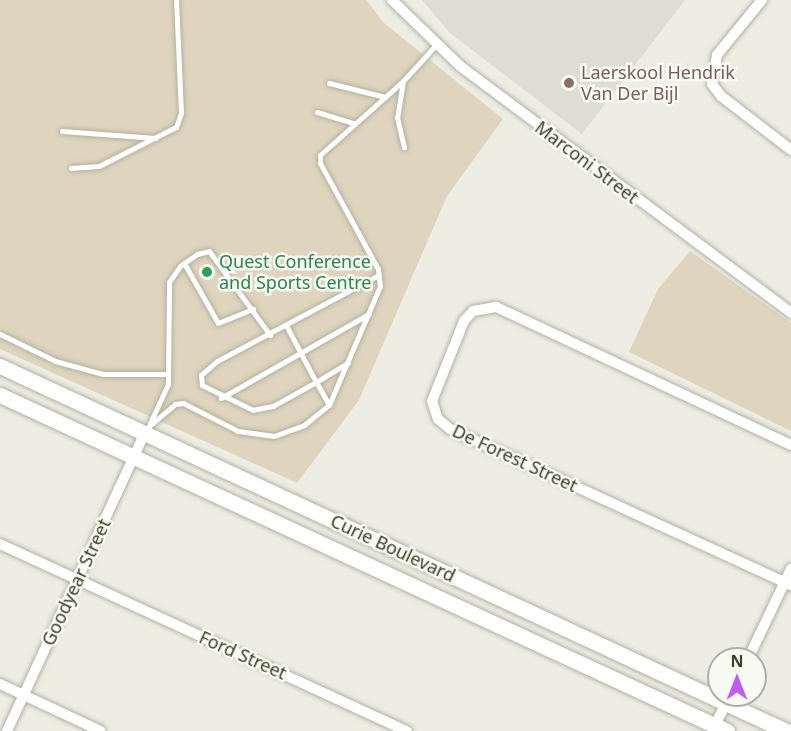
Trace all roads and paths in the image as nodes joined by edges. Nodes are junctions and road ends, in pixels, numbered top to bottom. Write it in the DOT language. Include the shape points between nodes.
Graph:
graph roads {
  1 [pos="177,0"];
  2 [pos="392,0"];
  3 [pos="762,0"];
  4 [pos="435,46"];
  5 [pos="403,81"];
  6 [pos="329,83"];
  7 [pos="385,97"];
  8 [pos="317,112"];
  9 [pos="354,123"];
  10 [pos="62,131"];
  11 [pos="158,138"];
  12 [pos="404,147"];
  13 [pos="791,150"];
  14 [pos="72,168"];
  15 [pos="184,263"];
  16 [pos="379,275"];
  17 [pos="253,309"];
  18 [pos="791,313"];
  19 [pos="370,314"];
  20 [pos="287,327"];
  21 [pos="0,334"];
  22 [pos="270,335"];
  23 [pos="300,352"];
  24 [pos="350,362"];
  25 [pos="0,366"];
  26 [pos="168,374"];
  27 [pos="316,382"];
  28 [pos="0,395"];
  29 [pos="221,398"];
  30 [pos="329,405"];
  31 [pos="147,430"];
  32 [pos="791,445"];
  33 [pos="133,457"];
  34 [pos="281,497"];
  35 [pos="272,520"];
  36 [pos="0,544"];
  37 [pos="791,569"];
  38 [pos="78,580"];
  39 [pos="788,584"];
  40 [pos="546,618"];
  41 [pos="537,643"];
  42 [pos="754,647"];
  43 [pos="0,684"];
  44 [pos="707,690"];
  45 [pos="23,695"];
  46 [pos="726,707"];
  47 [pos="742,707"];
  48 [pos="721,728"];
  49 [pos="7,731"];
  50 [pos="101,731"];
  51 [pos="407,731"];
  52 [pos="786,731"];
  1 -- 11 [label="lane" via="181,113 177,127"];
  2 -- 4 [label="street, Marconi Street"];
  3 -- 13 [label="street" via="717,55 712,84"];
  4 -- 5 [label="lane"];
  4 -- 18 [label="street, Marconi Street"];
  5 -- 7 [label="lane"];
  5 -- 12 [label="lane" via="397,117"];
  6 -- 7 [label="lane"];
  7 -- 9 [label="lane"];
  8 -- 9 [label="lane"];
  9 -- 16 [label="lane" via="319,159"];
  10 -- 11 [label="lane"];
  11 -- 14 [label="lane" via="99,166"];
  15 -- 17 [label="lane" via="209,251"];
  15 -- 17 [label="lane" via="218,323"];
  15 -- 26 [label="lane" via="173,272 169,282"];
  16 -- 19 [label="lane" via="378,295"];
  16 -- 20 [label="lane"];
  17 -- 22 [label="lane"];
  19 -- 23 [label="lane"];
  19 -- 24 [label="lane"];
  20 -- 22 [label="lane"];
  20 -- 23 [label="lane"];
  21 -- 26 [label="lane" via="55,361 104,374"];
  22 -- 29 [label="lane" via="204,371 202,385"];
  23 -- 27 [label="lane"];
  23 -- 29 [label="lane"];
  24 -- 27 [label="lane"];
  24 -- 30 [label="lane"];
  25 -- 31 [label="street, Curie Boulevard"];
  26 -- 31 [label="lane" via="167,389"];
  27 -- 29 [label="lane" via="261,409 247,409"];
  27 -- 30 [label="lane"];
  28 -- 33 [label="street, Curie Boulevard"];
  30 -- 31 [label="lane" via="304,425 274,436 238,431 183,403 175,404"];
  31 -- 33 [label="street, Goodyear Street"];
  31 -- 34 [label="street, Curie Boulevard"];
  32 -- 39 [label="street, De Forest Street" via="496,307 480,308 468,316 432,401 438,419 450,429"];
  33 -- 35 [label="street, Curie Boulevard"];
  33 -- 38 [label="street, Goodyear Street"];
  34 -- 35 [label="street"];
  34 -- 40 [label="street, Curie Boulevard"];
  35 -- 41 [label="street, Curie Boulevard"];
  36 -- 38 [label="street, Ford Street"];
  37 -- 39 [label="street"];
  38 -- 45 [label="street, Goodyear Street"];
  38 -- 51 [label="street, Ford Street"];
  39 -- 42 [label="street"];
  40 -- 41 [label="street"];
  40 -- 44 [label="street, Curie Boulevard"];
  41 -- 48 [label="street, Curie Boulevard"];
  43 -- 45 [label="street"];
  45 -- 49 [label="street, Goodyear Street"];
  45 -- 50 [label="street"];
  46 -- 48 [label="street"];
  47 -- 52 [label="street, Curie Boulevard"];
}
